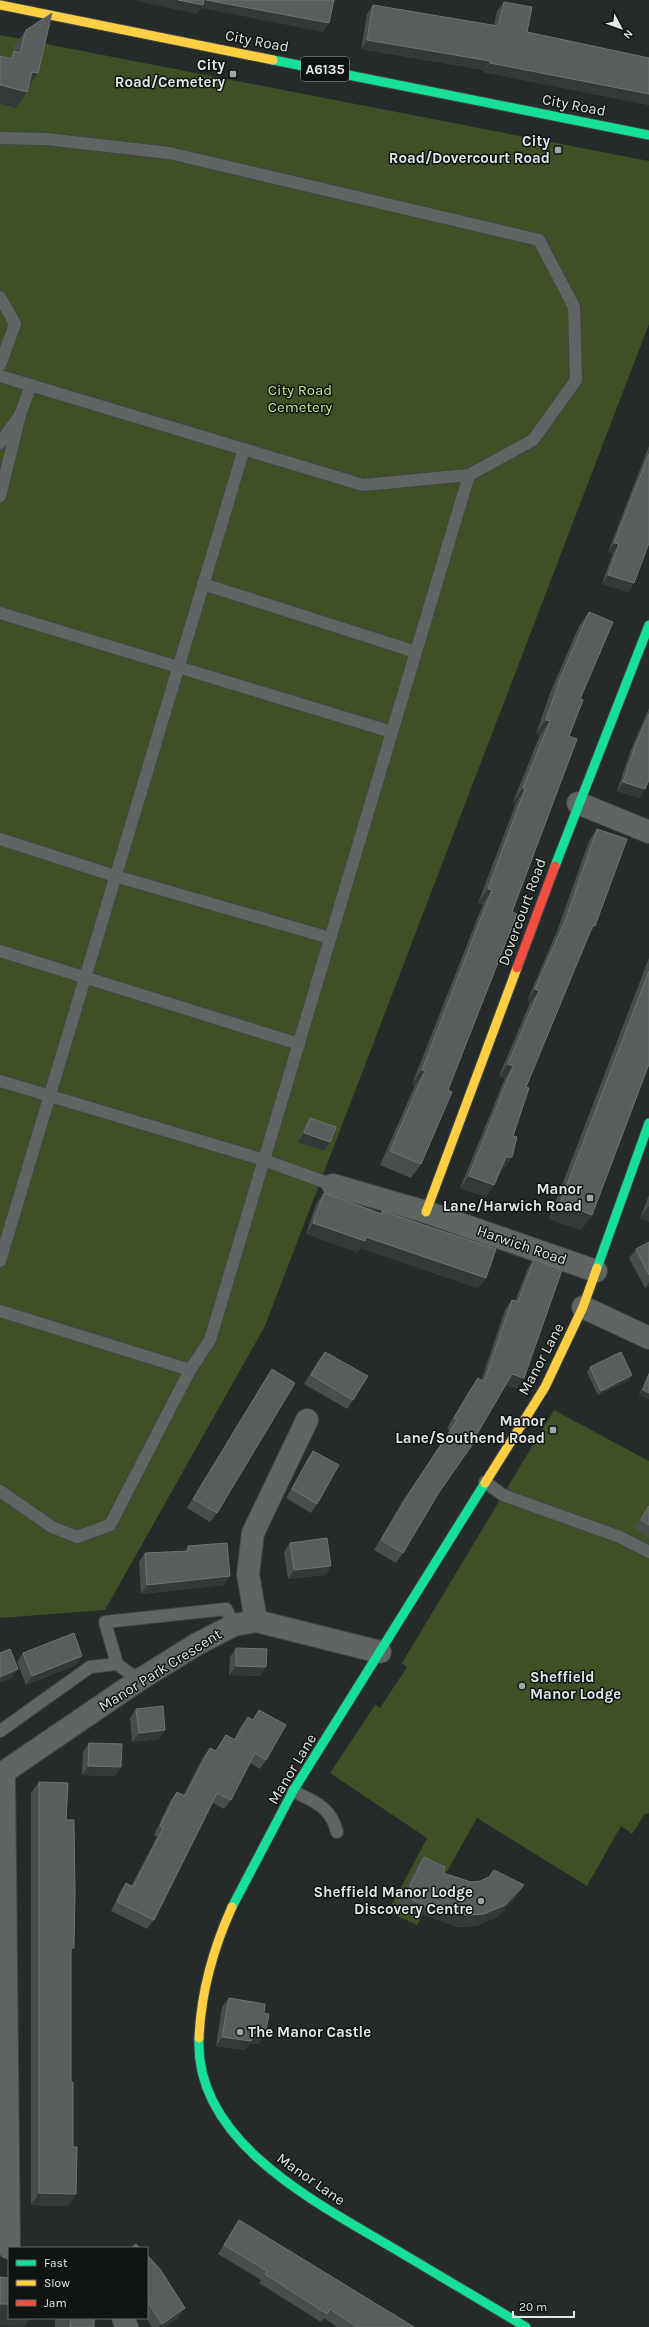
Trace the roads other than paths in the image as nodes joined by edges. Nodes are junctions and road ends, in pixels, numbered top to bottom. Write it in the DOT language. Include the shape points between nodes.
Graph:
graph roads {
  1 [pos="0,5"];
  2 [pos="29,5"];
  3 [pos="649,135"];
  4 [pos="0,138"];
  5 [pos="0,297"];
  6 [pos="0,365"];
  7 [pos="0,376"];
  8 [pos="32,385"];
  9 [pos="20,415"];
  10 [pos="0,443"];
  11 [pos="244,449"];
  12 [pos="469,475"];
  13 [pos="0,496"];
  14 [pos="203,584"];
  15 [pos="0,612"];
  16 [pos="649,625"];
  17 [pos="416,652"];
  18 [pos="178,668"];
  19 [pos="392,732"];
  20 [pos="578,803"];
  21 [pos="649,832"];
  22 [pos="0,839"];
  23 [pos="115,876"];
  24 [pos="330,938"];
  25 [pos="0,951"];
  26 [pos="84,978"];
  27 [pos="298,1044"];
  28 [pos="0,1081"];
  29 [pos="49,1096"];
  30 [pos="649,1123"];
  31 [pos="264,1160"];
  32 [pos="333,1185"];
  33 [pos="426,1212"];
  34 [pos="0,1261"];
  35 [pos="596,1271"];
  36 [pos="583,1307"];
  37 [pos="0,1311"];
  38 [pos="649,1338"];
  39 [pos="190,1370"];
  40 [pos="308,1420"];
  41 [pos="485,1482"];
  42 [pos="0,1491"];
  43 [pos="649,1552"];
  44 [pos="256,1621"];
  45 [pos="234,1625"];
  46 [pos="380,1652"];
  47 [pos="117,1664"];
  48 [pos="139,1680"];
  49 [pos="0,1732"];
  50 [pos="2,1772"];
  51 [pos="293,1792"];
  52 [pos="337,1832"];
  53 [pos="3,2059"];
  54 [pos="9,2247"];
  55 [pos="526,2327"];
  1 -- 2 [label="street, City Road / A6135"];
  2 -- 3 [label="street, City Road / A6135"];
  4 -- 12 [label="lane" via="46,139 169,153 539,240 574,306 576,380 533,440"];
  5 -- 6 [label="lane" via="15,324"];
  7 -- 8 [label="lane"];
  8 -- 9 [label="lane"];
  8 -- 11 [label="lane"];
  9 -- 10 [label="lane"];
  9 -- 13 [label="lane"];
  11 -- 12 [label="lane" via="362,485"];
  11 -- 14 [label="lane"];
  12 -- 17 [label="lane"];
  14 -- 17 [label="lane"];
  14 -- 18 [label="lane"];
  15 -- 18 [label="lane"];
  16 -- 20 [label="street, Dovercourt Road"];
  17 -- 19 [label="lane"];
  18 -- 19 [label="lane"];
  18 -- 23 [label="lane"];
  19 -- 24 [label="lane"];
  20 -- 21 [label="street"];
  20 -- 33 [label="street, Dovercourt Road"];
  22 -- 23 [label="lane"];
  23 -- 24 [label="lane"];
  23 -- 26 [label="lane"];
  24 -- 27 [label="lane"];
  25 -- 26 [label="lane"];
  26 -- 27 [label="lane"];
  26 -- 29 [label="lane"];
  27 -- 31 [label="lane"];
  28 -- 29 [label="lane"];
  29 -- 31 [label="lane"];
  29 -- 34 [label="lane"];
  30 -- 35 [label="street, Manor Lane"];
  31 -- 32 [label="lane"];
  31 -- 39 [label="lane" via="210,1340"];
  32 -- 33 [label="street, Harwich Road"];
  33 -- 35 [label="street, Harwich Road"];
  35 -- 36 [label="street, Manor Lane"];
  36 -- 38 [label="street"];
  36 -- 41 [label="street, Manor Lane" via="544,1386"];
  37 -- 39 [label="lane"];
  39 -- 42 [label="lane" via="110,1525 76,1537 52,1527"];
  40 -- 44 [label="street" via="253,1532 248,1574"];
  41 -- 43 [label="lane" via="503,1495 620,1537"];
  41 -- 46 [label="street, Manor Lane"];
  44 -- 45 [label="street, Manor Park Crescent"];
  44 -- 46 [label="street, Manor Park Crescent"];
  45 -- 47 [label="lane" via="226,1609 105,1622"];
  45 -- 48 [label="street, Manor Park Crescent" via="197,1644"];
  46 -- 51 [label="street, Manor Lane"];
  47 -- 48 [label="lane"];
  47 -- 49 [label="lane" via="90,1667"];
  48 -- 50 [label="street, Manor Park Crescent"];
  50 -- 53 [label="street"];
  51 -- 52 [label="lane" via="322,1806 334,1820"];
  51 -- 55 [label="street, Manor Lane" via="240,1892 213,1954 198,2019 198,2043 205,2083 212,2099 247,2147 289,2185"];
  53 -- 54 [label="street"];
}
